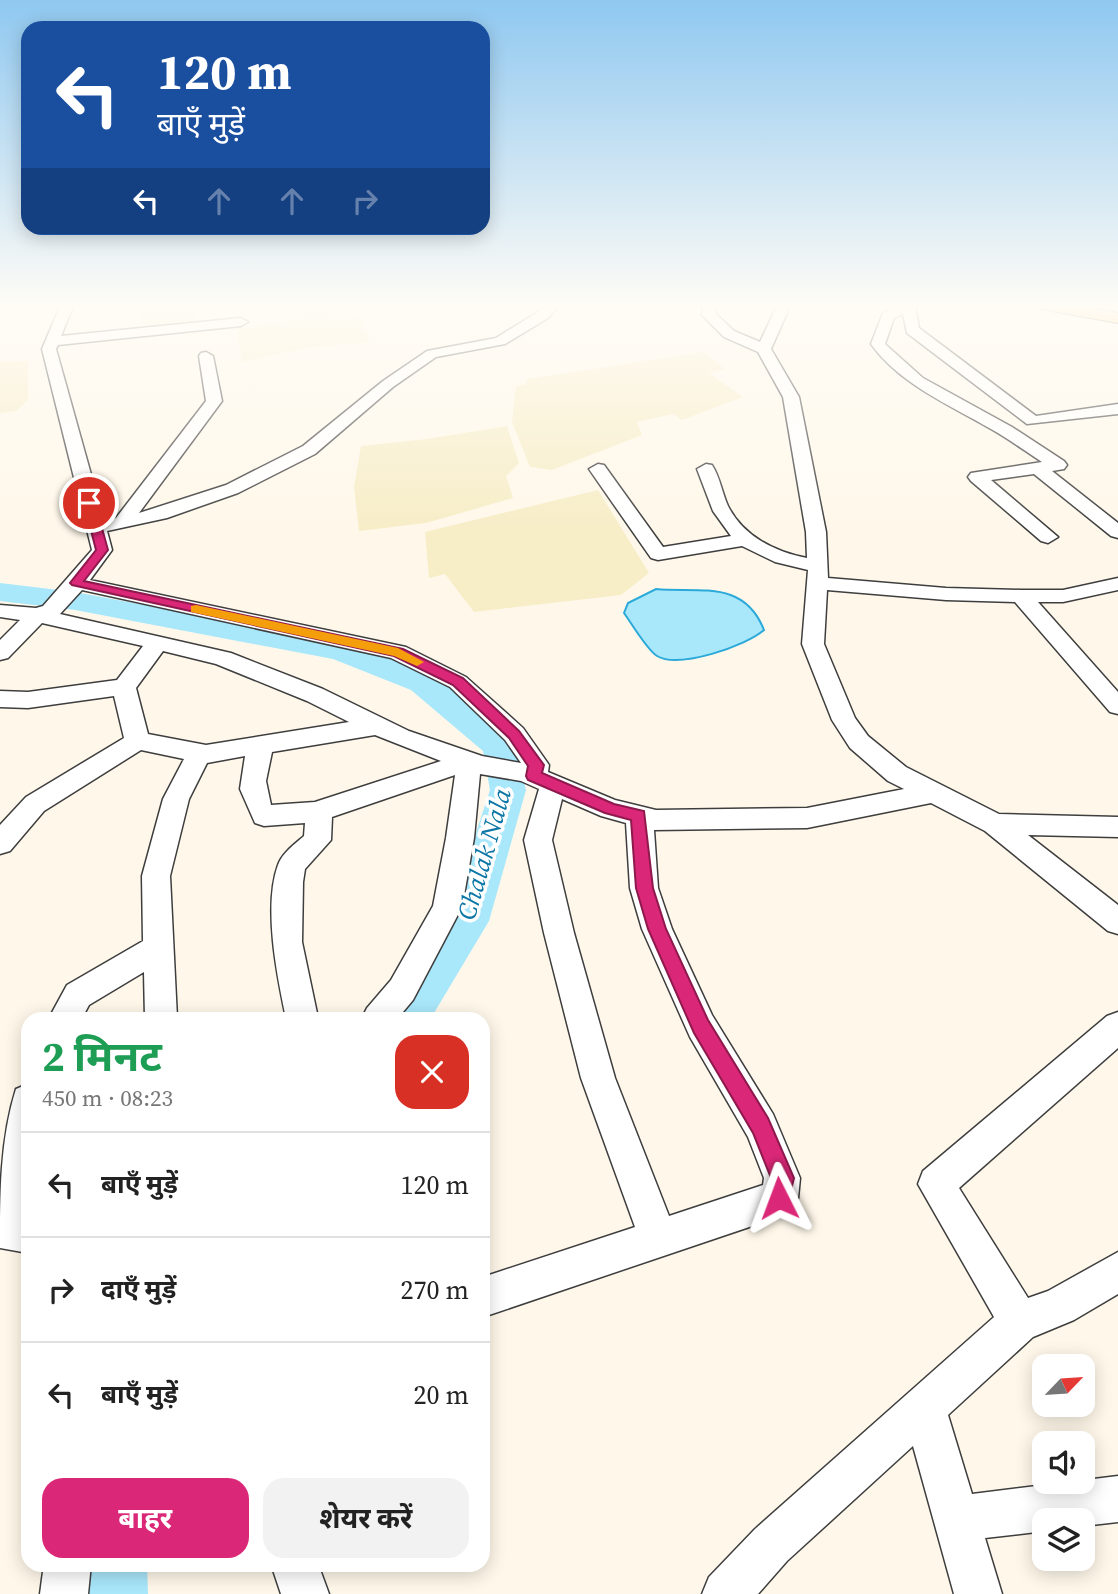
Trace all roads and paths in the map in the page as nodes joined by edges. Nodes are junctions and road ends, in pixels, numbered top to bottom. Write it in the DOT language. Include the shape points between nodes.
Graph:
graph roads {
  1 [pos="57,378"];
  2 [pos="210,378"];
  3 [pos="396,378"];
  4 [pos="781,378"];
  5 [pos="915,378"];
  6 [pos="976,378"];
  7 [pos="1118,409"];
  8 [pos="1037,468"];
  9 [pos="598,469"];
  10 [pos="706,469"];
  11 [pos="124,522"];
  12 [pos="96,528"];
  13 [pos="1118,532"];
  14 [pos="1048,537"];
  15 [pos="747,539"];
  16 [pos="817,574"];
  17 [pos="1118,584"];
  18 [pos="74,586"];
  19 [pos="1021,596"];
  20 [pos="0,611"];
  21 [pos="44,613"];
  22 [pos="157,643"];
  23 [pos="0,653"];
  24 [pos="124,687"];
  25 [pos="0,699"];
  26 [pos="1118,706"];
  27 [pos="376,726"];
  28 [pos="137,741"];
  29 [pos="261,745"];
  30 [pos="199,753"];
  31 [pos="474,763"];
  32 [pos="538,778"];
  33 [pos="931,793"];
  34 [pos="319,812"];
  35 [pos="639,816"];
  36 [pos="995,824"];
  37 [pos="1118,827"];
  38 [pos="0,843"];
  39 [pos="1118,922"];
  40 [pos="157,948"];
  41 [pos="68,1012"];
  42 [pos="161,1012"];
  43 [pos="301,1012"];
  44 [pos="383,1012"];
  45 [pos="1118,1027"];
  46 [pos="21,1132"];
  47 [pos="15,1227"];
  48 [pos="659,1239"];
  49 [pos="1118,1272"];
  50 [pos="490,1295"];
  51 [pos="1019,1322"];
  52 [pos="924,1406"];
  53 [pos="1118,1499"];
  54 [pos="956,1519"];
  55 [pos="67,1572"];
  56 [pos="297,1572"];
  57 [pos="64,1594"];
  58 [pos="305,1594"];
  59 [pos="726,1594"];
  60 [pos="978,1594"];
  1 -- 12 [label="street"];
  2 -- 11 [label="street" via="214,401"];
  3 -- 11 [label="street" via="298,456 232,489"];
  4 -- 16 [label="street" via="791,397 816,532"];
  5 -- 8 [label="street" via="1058,465"];
  6 -- 7 [label="street" via="1033,421"];
  8 -- 13 [label="street"];
  8 -- 14 [label="street" via="977,477"];
  9 -- 15 [label="street" via="658,554"];
  10 -- 15 [label="street" via="731,525"];
  11 -- 12 [label="street"];
  12 -- 18 [label="street" via="102,550"];
  15 -- 16 [label="street"];
  16 -- 19 [label="street" via="946,594"];
  16 -- 33 [label="street" via="813,644 844,720 859,742 897,774"];
  17 -- 19 [label="street" via="1063,596"];
  18 -- 21 [label="street"];
  18 -- 32 [label="street" via="398,652 458,682 514,734 536,765"];
  19 -- 26 [label="street"];
  20 -- 21 [label="street"];
  21 -- 22 [label="street"];
  21 -- 23 [label="street"];
  22 -- 24 [label="street"];
  22 -- 27 [label="street" via="223,658 316,695"];
  24 -- 25 [label="street" via="28,700"];
  24 -- 28 [label="street"];
  27 -- 29 [label="street"];
  27 -- 31 [label="street"];
  28 -- 30 [label="street"];
  28 -- 38 [label="street" via="35,804"];
  29 -- 30 [label="street"];
  29 -- 34 [label="street" via="252,779 255,803 264,816"];
  30 -- 40 [label="street" via="176,799 156,876"];
  31 -- 32 [label="street"];
  31 -- 34 [label="street"];
  31 -- 44 [label="street" via="447,907 402,990"];
  32 -- 35 [label="street" via="610,809"];
  32 -- 48 [label="street" via="538,840 559,933 598,1078"];
  33 -- 35 [label="street" via="807,818 656,820"];
  33 -- 36 [label="street"];
  34 -- 43 [label="street" via="317,840 292,865 289,882 287,942"];
  35 -- 48 [label="street" via="644,888 657,929 701,1026 761,1126 782,1178 779,1198"];
  36 -- 37 [label="street"];
  36 -- 39 [label="street"];
  40 -- 41 [label="street" via="78,995"];
  40 -- 42 [label="street"];
  45 -- 51 [label="street" via="936,1184"];
  46 -- 47 [label="street"];
  48 -- 50 [label="street"];
  49 -- 51 [label="street" via="1060,1306"];
  51 -- 52 [label="street"];
  52 -- 54 [label="street"];
  52 -- 59 [label="street" via="771,1545"];
  53 -- 54 [label="street"];
  54 -- 60 [label="street"];
  55 -- 57 [label="street"];
  56 -- 58 [label="street"];
}
